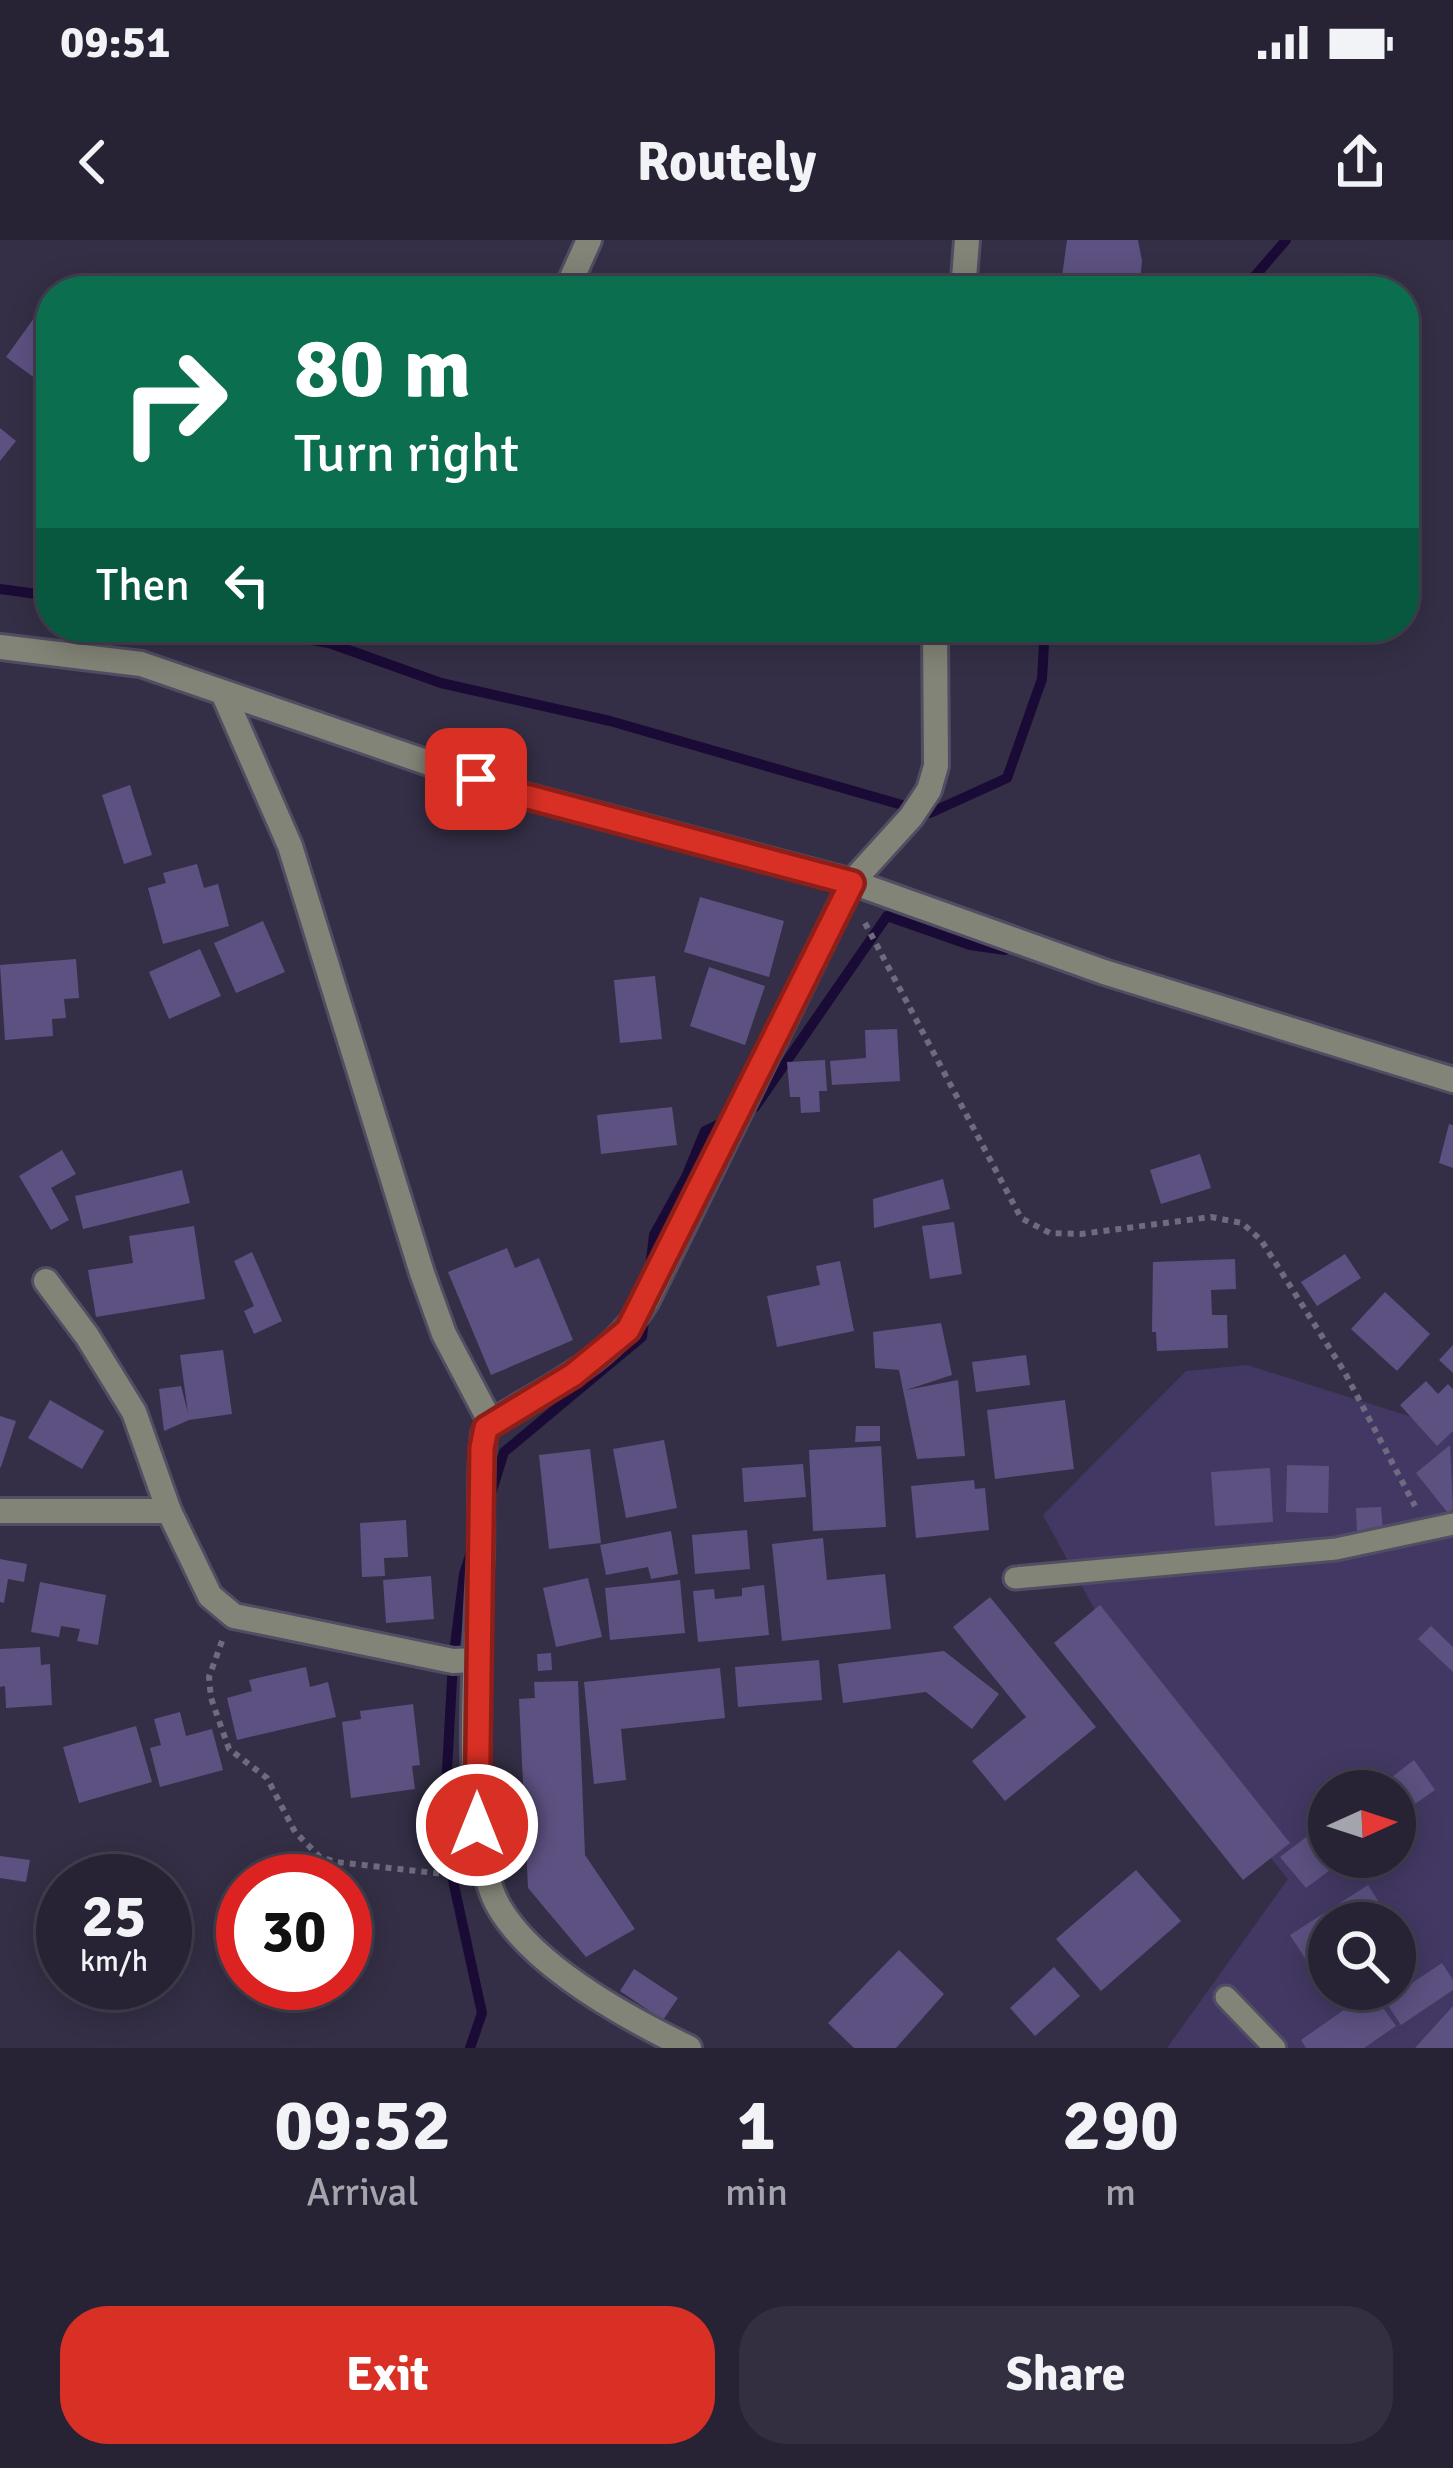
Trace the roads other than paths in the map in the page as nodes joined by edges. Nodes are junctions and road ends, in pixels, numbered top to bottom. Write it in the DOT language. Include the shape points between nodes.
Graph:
graph roads {
  1 [pos="589,240"];
  2 [pos="967,240"];
  3 [pos="573,276"];
  4 [pos="964,276"];
  5 [pos="935,642"];
  6 [pos="0,647"];
  7 [pos="224,694"];
  8 [pos="851,888"];
  9 [pos="1453,1080"];
  10 [pos="46,1281"];
  11 [pos="490,1423"];
  12 [pos="0,1511"];
  13 [pos="169,1511"];
  14 [pos="1453,1524"];
  15 [pos="1015,1578"];
  16 [pos="477,1660"];
  17 [pos="1226,1997"];
  18 [pos="688,2048"];
  19 [pos="1275,2048"];
  1 -- 3 [label="street"];
  2 -- 4 [label="street"];
  5 -- 8 [label="street" via="929,790"];
  6 -- 7 [label="street" via="141,664"];
  7 -- 8 [label="street" via="521,795"];
  7 -- 11 [label="street" via="290,846 429,1293"];
  8 -- 9 [label="street"];
  8 -- 11 [label="street" via="628,1330 573,1375"];
  10 -- 13 [label="street" via="134,1412"];
  11 -- 16 [label="street" via="482,1448"];
  12 -- 13 [label="street"];
  13 -- 16 [label="street" via="210,1596 234,1616"];
  14 -- 15 [label="lane" via="1336,1549"];
  16 -- 18 [label="street" via="477,1825 485,1875 502,1912 545,1959"];
  17 -- 19 [label="lane"];
}
